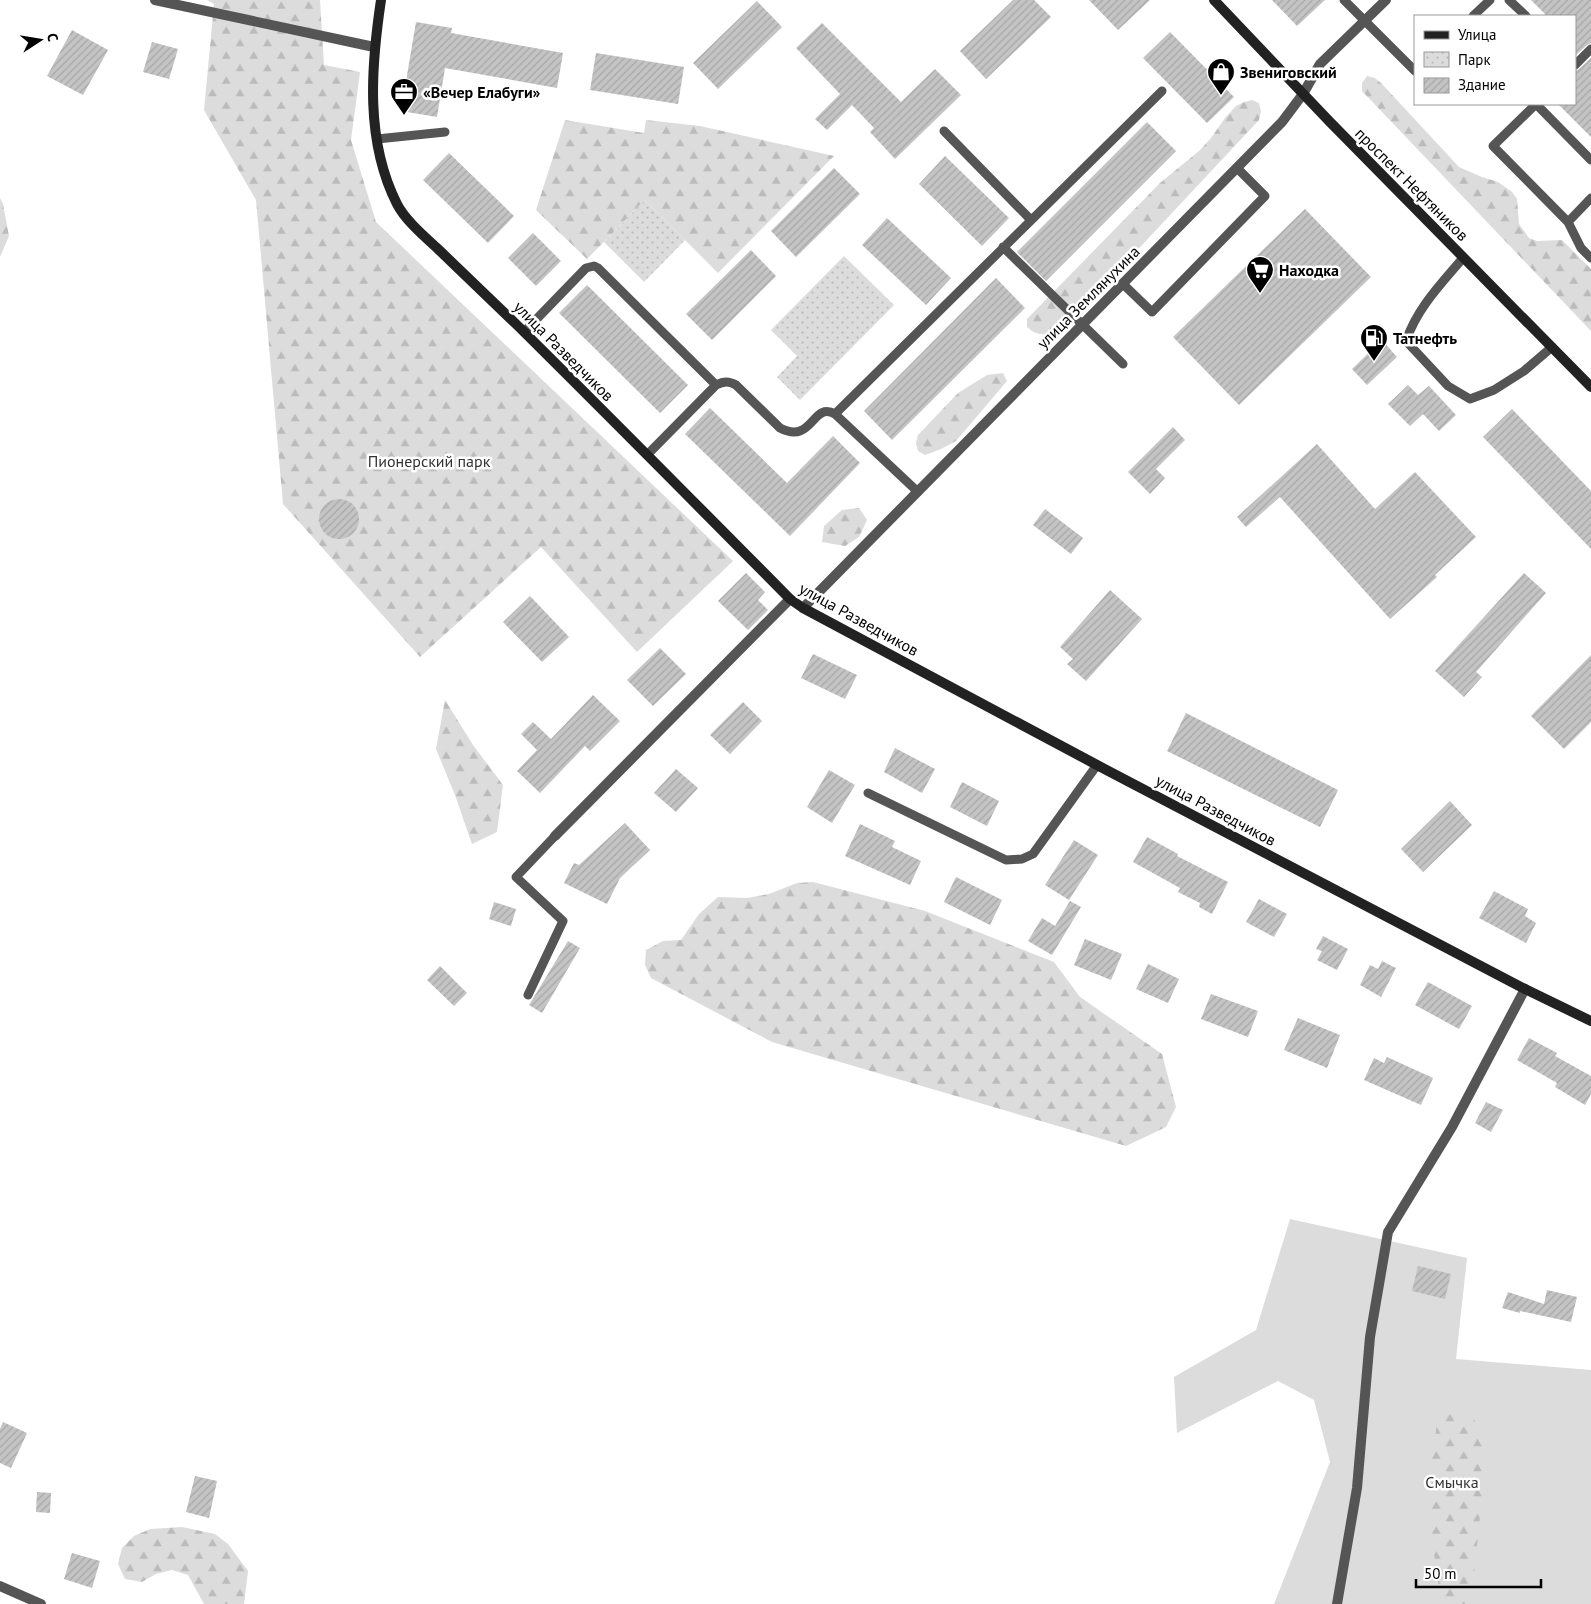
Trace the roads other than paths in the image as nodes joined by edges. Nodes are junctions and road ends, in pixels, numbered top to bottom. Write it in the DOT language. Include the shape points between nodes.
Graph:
graph roads {
  1 [pos="155,0"];
  2 [pos="380,0"];
  3 [pos="1214,0"];
  4 [pos="1344,0"];
  5 [pos="1386,0"];
  6 [pos="1490,0"];
  7 [pos="1510,0"];
  8 [pos="1474,15"];
  9 [pos="1525,15"];
  10 [pos="1365,20"];
  11 [pos="374,47"];
  12 [pos="1591,49"];
  13 [pos="1576,64"];
  14 [pos="1414,70"];
  15 [pos="1162,91"];
  16 [pos="1303,94"];
  17 [pos="1535,105"];
  18 [pos="1537,105"];
  19 [pos="944,131"];
  20 [pos="444,132"];
  21 [pos="376,140"];
  22 [pos="1591,160"];
  23 [pos="1236,168"];
  24 [pos="1591,198"];
  25 [pos="1032,220"];
  26 [pos="1568,222"];
  27 [pos="1003,247"];
  28 [pos="1464,258"];
  29 [pos="1591,258"];
  30 [pos="1123,284"];
  31 [pos="1082,324"];
  32 [pos="524,332"];
  33 [pos="1552,347"];
  34 [pos="1123,364"];
  35 [pos="716,385"];
  36 [pos="1591,387"];
  37 [pos="836,414"];
  38 [pos="647,455"];
  39 [pos="918,492"];
  40 [pos="790,599"];
  41 [pos="803,608"];
  42 [pos="1096,764"];
  43 [pos="868,793"];
  44 [pos="555,836"];
  45 [pos="1525,989"];
  46 [pos="528,995"];
  47 [pos="1591,1021"];
  48 [pos="0,1586"];
  49 [pos="41,1604"];
  50 [pos="1337,1604"];
  1 -- 11 [label="street"];
  2 -- 11 [label="street, улица Разведчиков"];
  3 -- 16 [label="street, проспект Нефтяников"];
  4 -- 10 [label="lane"];
  5 -- 10 [label="street, улица Землянухина"];
  6 -- 8 [label="lane"];
  7 -- 9 [label="lane"];
  10 -- 14 [label="lane"];
  10 -- 16 [label="street, улица Землянухина" via="1320,64"];
  11 -- 21 [label="street, улица Разведчиков"];
  12 -- 13 [label="lane"];
  15 -- 25 [label="lane"];
  16 -- 23 [label="street, улица Землянухина" via="1282,122"];
  16 -- 28 [label="street, проспект Нефтяников"];
  17 -- 26 [label="lane" via="1493,146"];
  18 -- 22 [label="lane"];
  19 -- 25 [label="lane"];
  20 -- 21 [label="lane"];
  21 -- 32 [label="street, улица Разведчиков" via="398,205 420,232"];
  23 -- 30 [label="street, улица Землянухина"];
  23 -- 30 [label="lane" via="1265,196 1152,312"];
  24 -- 26 [label="lane"];
  25 -- 27 [label="lane"];
  26 -- 29 [label="lane" via="1581,248"];
  27 -- 31 [label="lane"];
  27 -- 37 [label="lane"];
  28 -- 33 [label="street, проспект Нефтяников"];
  28 -- 33 [label="lane" via="1424,303 1406,342 1448,386 1470,399 1494,390 1524,371"];
  30 -- 31 [label="street, улица Землянухина"];
  31 -- 34 [label="lane"];
  31 -- 39 [label="street, улица Землянухина"];
  32 -- 35 [label="lane" via="586,268 594,266"];
  32 -- 38 [label="street, улица Разведчиков"];
  33 -- 36 [label="street, проспект Нефтяников"];
  35 -- 37 [label="lane" via="726,382 736,385 786,431 804,430 826,411"];
  35 -- 38 [label="lane"];
  37 -- 39 [label="lane"];
  38 -- 40 [label="street, улица Разведчиков"];
  39 -- 41 [label="street, улица Землянухина"];
  40 -- 41 [label="street, улица Разведчиков"];
  40 -- 44 [label="street"];
  41 -- 42 [label="street, улица Разведчиков"];
  42 -- 43 [label="lane" via="1033,854 1022,859 1006,860"];
  42 -- 45 [label="street, улица Разведчиков"];
  44 -- 46 [label="lane" via="516,877 563,921"];
  45 -- 47 [label="street, улица Разведчиков"];
  45 -- 50 [label="street" via="1452,1127 1388,1232 1370,1337 1357,1488"];
  48 -- 49 [label="street"];
}
